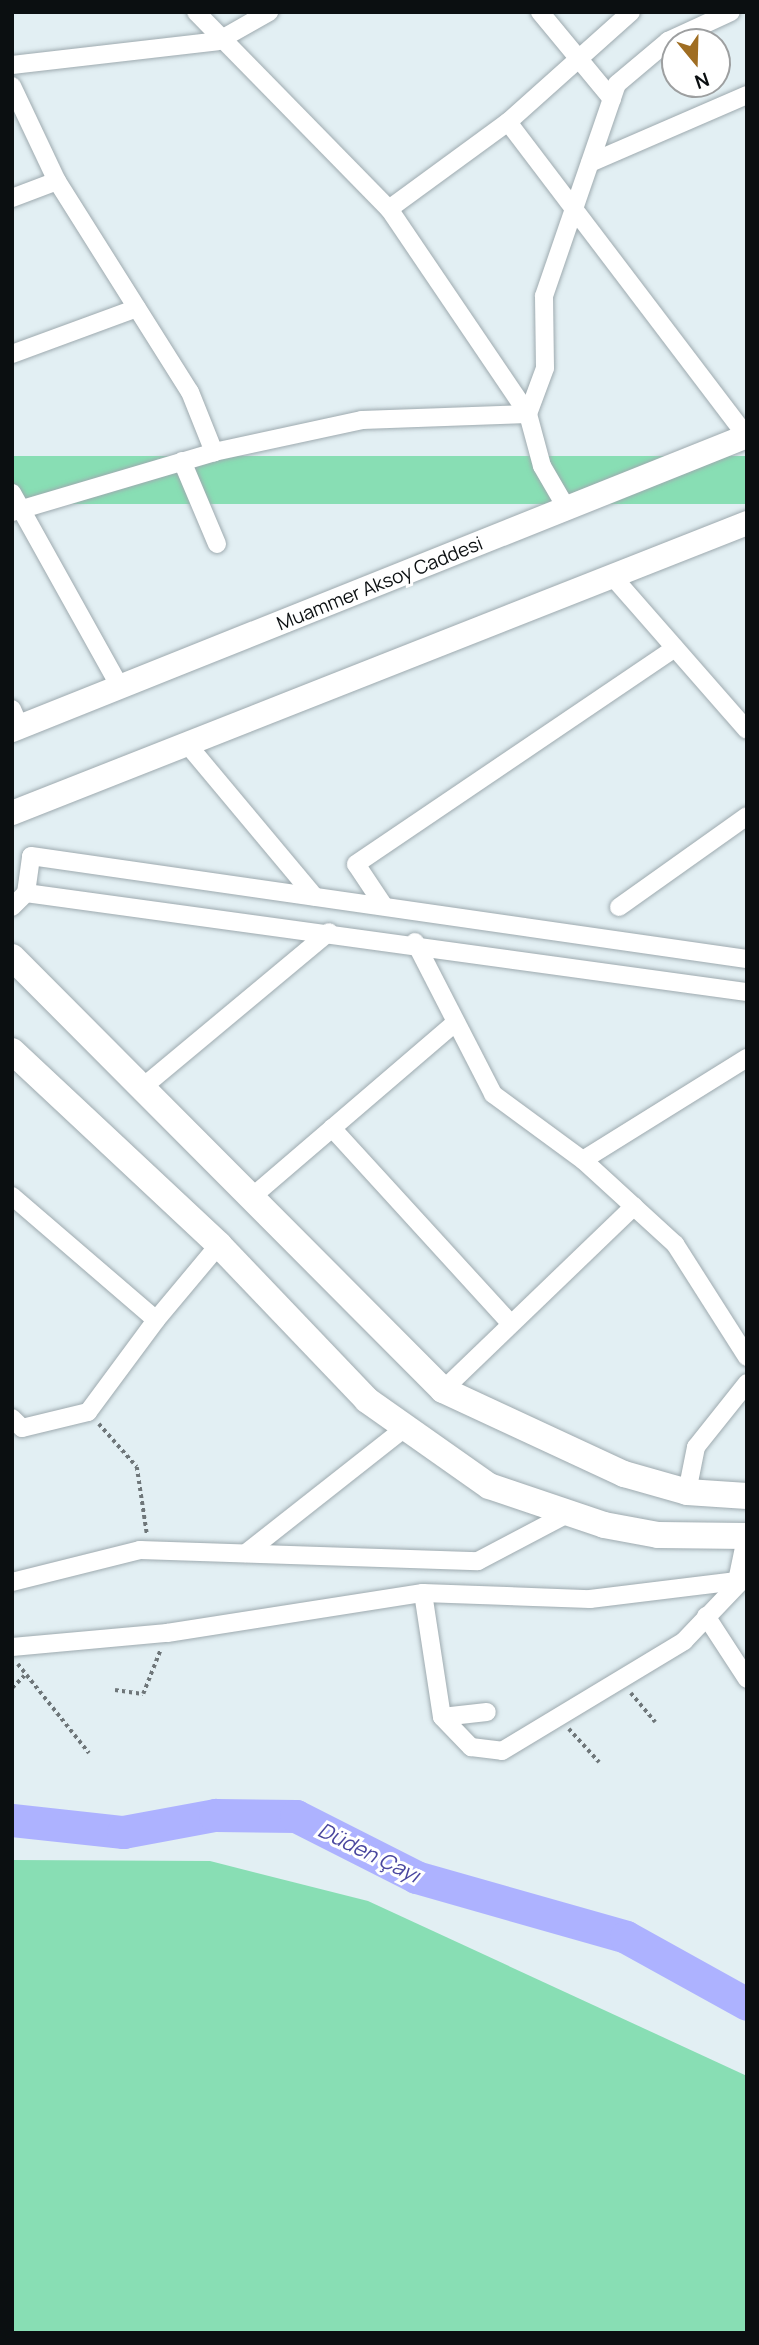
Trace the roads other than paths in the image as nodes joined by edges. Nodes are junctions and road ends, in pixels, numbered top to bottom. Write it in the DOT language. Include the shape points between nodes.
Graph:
graph roads {
  1 [pos="196,12"];
  2 [pos="269,12"];
  3 [pos="540,12"];
  4 [pos="631,12"];
  5 [pos="731,12"];
  6 [pos="218,41"];
  7 [pos="577,57"];
  8 [pos="12,65"];
  9 [pos="12,86"];
  10 [pos="747,95"];
  11 [pos="612,99"];
  12 [pos="508,122"];
  13 [pos="590,163"];
  14 [pos="57,181"];
  15 [pos="12,198"];
  16 [pos="575,206"];
  17 [pos="389,209"];
  18 [pos="137,308"];
  19 [pos="12,354"];
  20 [pos="528,414"];
  21 [pos="747,436"];
  22 [pos="215,452"];
  23 [pos="182,461"];
  24 [pos="12,493"];
  25 [pos="567,509"];
  26 [pos="17,512"];
  27 [pos="747,523"];
  28 [pos="217,544"];
  29 [pos="613,577"];
  30 [pos="675,648"];
  31 [pos="121,689"];
  32 [pos="15,722"];
  33 [pos="747,730"];
  34 [pos="187,744"];
  35 [pos="12,813"];
  36 [pos="747,816"];
  37 [pos="26,893"];
  38 [pos="314,897"];
  39 [pos="384,906"];
  40 [pos="12,907"];
  41 [pos="619,907"];
  42 [pos="329,932"];
  43 [pos="415,942"];
  44 [pos="12,957"];
  45 [pos="747,959"];
  46 [pos="747,992"];
  47 [pos="456,1022"];
  48 [pos="12,1051"];
  49 [pos="747,1058"];
  50 [pos="143,1087"];
  51 [pos="332,1128"];
  52 [pos="583,1160"];
  53 [pos="12,1196"];
  54 [pos="253,1196"];
  55 [pos="634,1206"];
  56 [pos="217,1247"];
  57 [pos="156,1320"];
  58 [pos="511,1324"];
  59 [pos="747,1357"];
  60 [pos="747,1383"];
  61 [pos="443,1390"];
  62 [pos="16,1426"];
  63 [pos="406,1427"];
  64 [pos="687,1492"];
  65 [pos="747,1496"];
  66 [pos="569,1513"];
  67 [pos="747,1535"];
  68 [pos="246,1553"];
  69 [pos="742,1580"];
  70 [pos="12,1583"];
  71 [pos="423,1593"];
  72 [pos="706,1616"];
  73 [pos="12,1647"];
  74 [pos="747,1679"];
  75 [pos="487,1712"];
  76 [pos="442,1717"];
  1 -- 6 [label="street"];
  2 -- 6 [label="street"];
  3 -- 7 [label="street"];
  4 -- 7 [label="street"];
  5 -- 11 [label="street" via="668,41 617,84"];
  6 -- 8 [label="street"];
  6 -- 17 [label="street"];
  7 -- 11 [label="street"];
  7 -- 12 [label="street"];
  9 -- 14 [label="street"];
  10 -- 13 [label="street"];
  11 -- 13 [label="street"];
  12 -- 16 [label="street"];
  12 -- 17 [label="street"];
  13 -- 16 [label="street"];
  14 -- 15 [label="street"];
  14 -- 18 [label="street"];
  16 -- 20 [label="street" via="544,296 545,368"];
  16 -- 21 [label="street"];
  17 -- 20 [label="street"];
  18 -- 19 [label="street"];
  18 -- 22 [label="street" via="190,392"];
  20 -- 22 [label="street" via="362,420"];
  20 -- 25 [label="street" via="542,466"];
  21 -- 25 [label="main road, Muammer Aksoy Caddesi"];
  22 -- 23 [label="street"];
  23 -- 26 [label="street"];
  23 -- 28 [label="street"];
  24 -- 26 [label="street"];
  25 -- 31 [label="main road, Muammer Aksoy Caddesi"];
  26 -- 31 [label="street"];
  27 -- 29 [label="main road"];
  29 -- 30 [label="street"];
  29 -- 34 [label="main road"];
  30 -- 33 [label="street"];
  30 -- 39 [label="street" via="356,864"];
  31 -- 32 [label="main road, Muammer Aksoy Caddesi"];
  34 -- 35 [label="main road"];
  34 -- 38 [label="street"];
  36 -- 41 [label="street"];
  37 -- 38 [label="street" via="31,856"];
  37 -- 40 [label="street"];
  37 -- 42 [label="street"];
  38 -- 39 [label="street"];
  39 -- 45 [label="street"];
  42 -- 43 [label="street"];
  42 -- 50 [label="street"];
  43 -- 46 [label="street"];
  43 -- 47 [label="street"];
  44 -- 50 [label="main road"];
  47 -- 51 [label="street"];
  47 -- 52 [label="street" via="493,1094"];
  48 -- 56 [label="main road"];
  49 -- 52 [label="street"];
  50 -- 54 [label="main road"];
  51 -- 54 [label="street"];
  51 -- 58 [label="street"];
  52 -- 55 [label="street"];
  53 -- 57 [label="street"];
  54 -- 61 [label="main road"];
  55 -- 58 [label="street"];
  55 -- 59 [label="street" via="675,1244"];
  56 -- 57 [label="street"];
  56 -- 63 [label="main road" via="367,1400"];
  57 -- 62 [label="street" via="88,1412"];
  58 -- 61 [label="street"];
  60 -- 64 [label="street" via="696,1447"];
  61 -- 64 [label="main road" via="624,1474"];
  63 -- 66 [label="main road" via="489,1486"];
  63 -- 68 [label="street"];
  64 -- 65 [label="main road"];
  66 -- 67 [label="main road" via="657,1535"];
  66 -- 68 [label="street" via="478,1561"];
  67 -- 69 [label="street"];
  68 -- 70 [label="street" via="150,1550"];
  69 -- 71 [label="street" via="590,1599"];
  69 -- 72 [label="street"];
  71 -- 73 [label="street" via="167,1633"];
  71 -- 76 [label="street"];
  72 -- 74 [label="street"];
  72 -- 76 [label="street" via="684,1641 556,1714 502,1751 471,1747"];
  75 -- 76 [label="street"];
}
